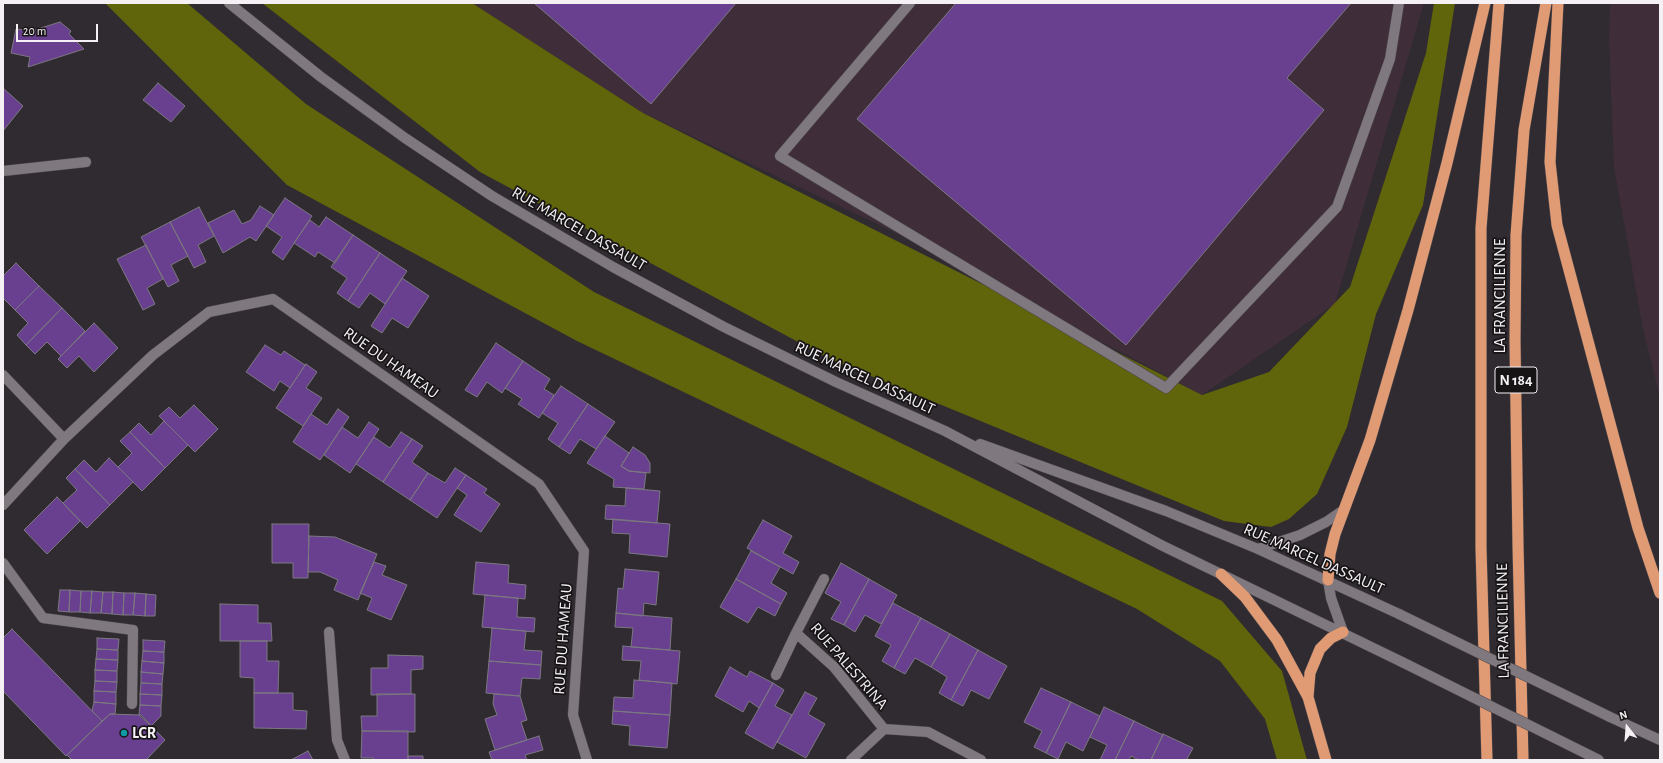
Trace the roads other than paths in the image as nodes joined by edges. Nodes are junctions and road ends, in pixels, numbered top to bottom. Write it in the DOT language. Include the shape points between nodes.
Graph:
graph roads {
  1 [pos="229,3"];
  2 [pos="910,3"];
  3 [pos="1399,3"];
  4 [pos="1484,3"];
  5 [pos="1500,3"];
  6 [pos="1546,3"];
  7 [pos="1558,3"];
  8 [pos="86,162"];
  9 [pos="3,171"];
  10 [pos="3,375"];
  11 [pos="944,431"];
  12 [pos="64,439"];
  13 [pos="3,506"];
  14 [pos="1342,511"];
  15 [pos="1258,549"];
  16 [pos="3,563"];
  17 [pos="1221,574"];
  18 [pos="824,578"];
  19 [pos="1328,580"];
  20 [pos="1660,593"];
  21 [pos="329,632"];
  22 [pos="1343,632"];
  23 [pos="796,633"];
  24 [pos="776,675"];
  25 [pos="1308,697"];
  26 [pos="132,704"];
  27 [pos="884,729"];
  28 [pos="1660,740"];
  29 [pos="345,760"];
  30 [pos="587,760"];
  31 [pos="851,760"];
  32 [pos="981,760"];
  33 [pos="1326,760"];
  34 [pos="1487,760"];
  35 [pos="1523,760"];
  36 [pos="1599,760"];
  1 -- 11 [label="street, RUE MARCEL DASSAULT" via="321,77 393,130 492,196 613,267 724,327"];
  2 -- 3 [label="street" via="780,156 1166,388 1337,207 1390,59"];
  4 -- 14 [label="highway" via="1447,163 1408,310 1370,440"];
  5 -- 34 [label="highway, LA FRANCILIENNE / N 184" via="1481,228 1481,548"];
  6 -- 35 [label="highway, LA FRANCILIENNE / N 184" via="1524,130 1516,235 1515,341"];
  7 -- 20 [label="highway" via="1550,162 1557,224 1638,528"];
  8 -- 9 [label="street"];
  10 -- 12 [label="street"];
  11 -- 15 [label="street, RUE MARCEL DASSAULT" via="1166,511"];
  11 -- 17 [label="street, RUE MARCEL DASSAULT"];
  12 -- 13 [label="street, RUE DU HAMEAU"];
  12 -- 30 [label="street, RUE DU HAMEAU" via="153,355 210,312 273,299 539,484 544,491 584,551 573,715"];
  14 -- 15 [label="street" via="1300,535"];
  14 -- 19 [label="highway" via="1330,554"];
  15 -- 19 [label="street, RUE MARCEL DASSAULT"];
  16 -- 26 [label="street" via="44,618 133,630"];
  17 -- 22 [label="street, RUE MARCEL DASSAULT"];
  17 -- 25 [label="highway" via="1261,616"];
  18 -- 23 [label="street, RUE PALESTRINA"];
  19 -- 22 [label="street" via="1331,598"];
  19 -- 28 [label="street, RUE MARCEL DASSAULT, bridge"];
  21 -- 29 [label="street" via="337,740"];
  22 -- 25 [label="highway" via="1331,638 1320,649 1310,674"];
  22 -- 36 [label="street, RUE MARCEL DASSAULT, bridge"];
  23 -- 24 [label="street"];
  23 -- 27 [label="street, RUE PALESTRINA" via="834,667"];
  25 -- 33 [label="highway"];
  27 -- 31 [label="street"];
  27 -- 32 [label="street" via="928,732"];
}
